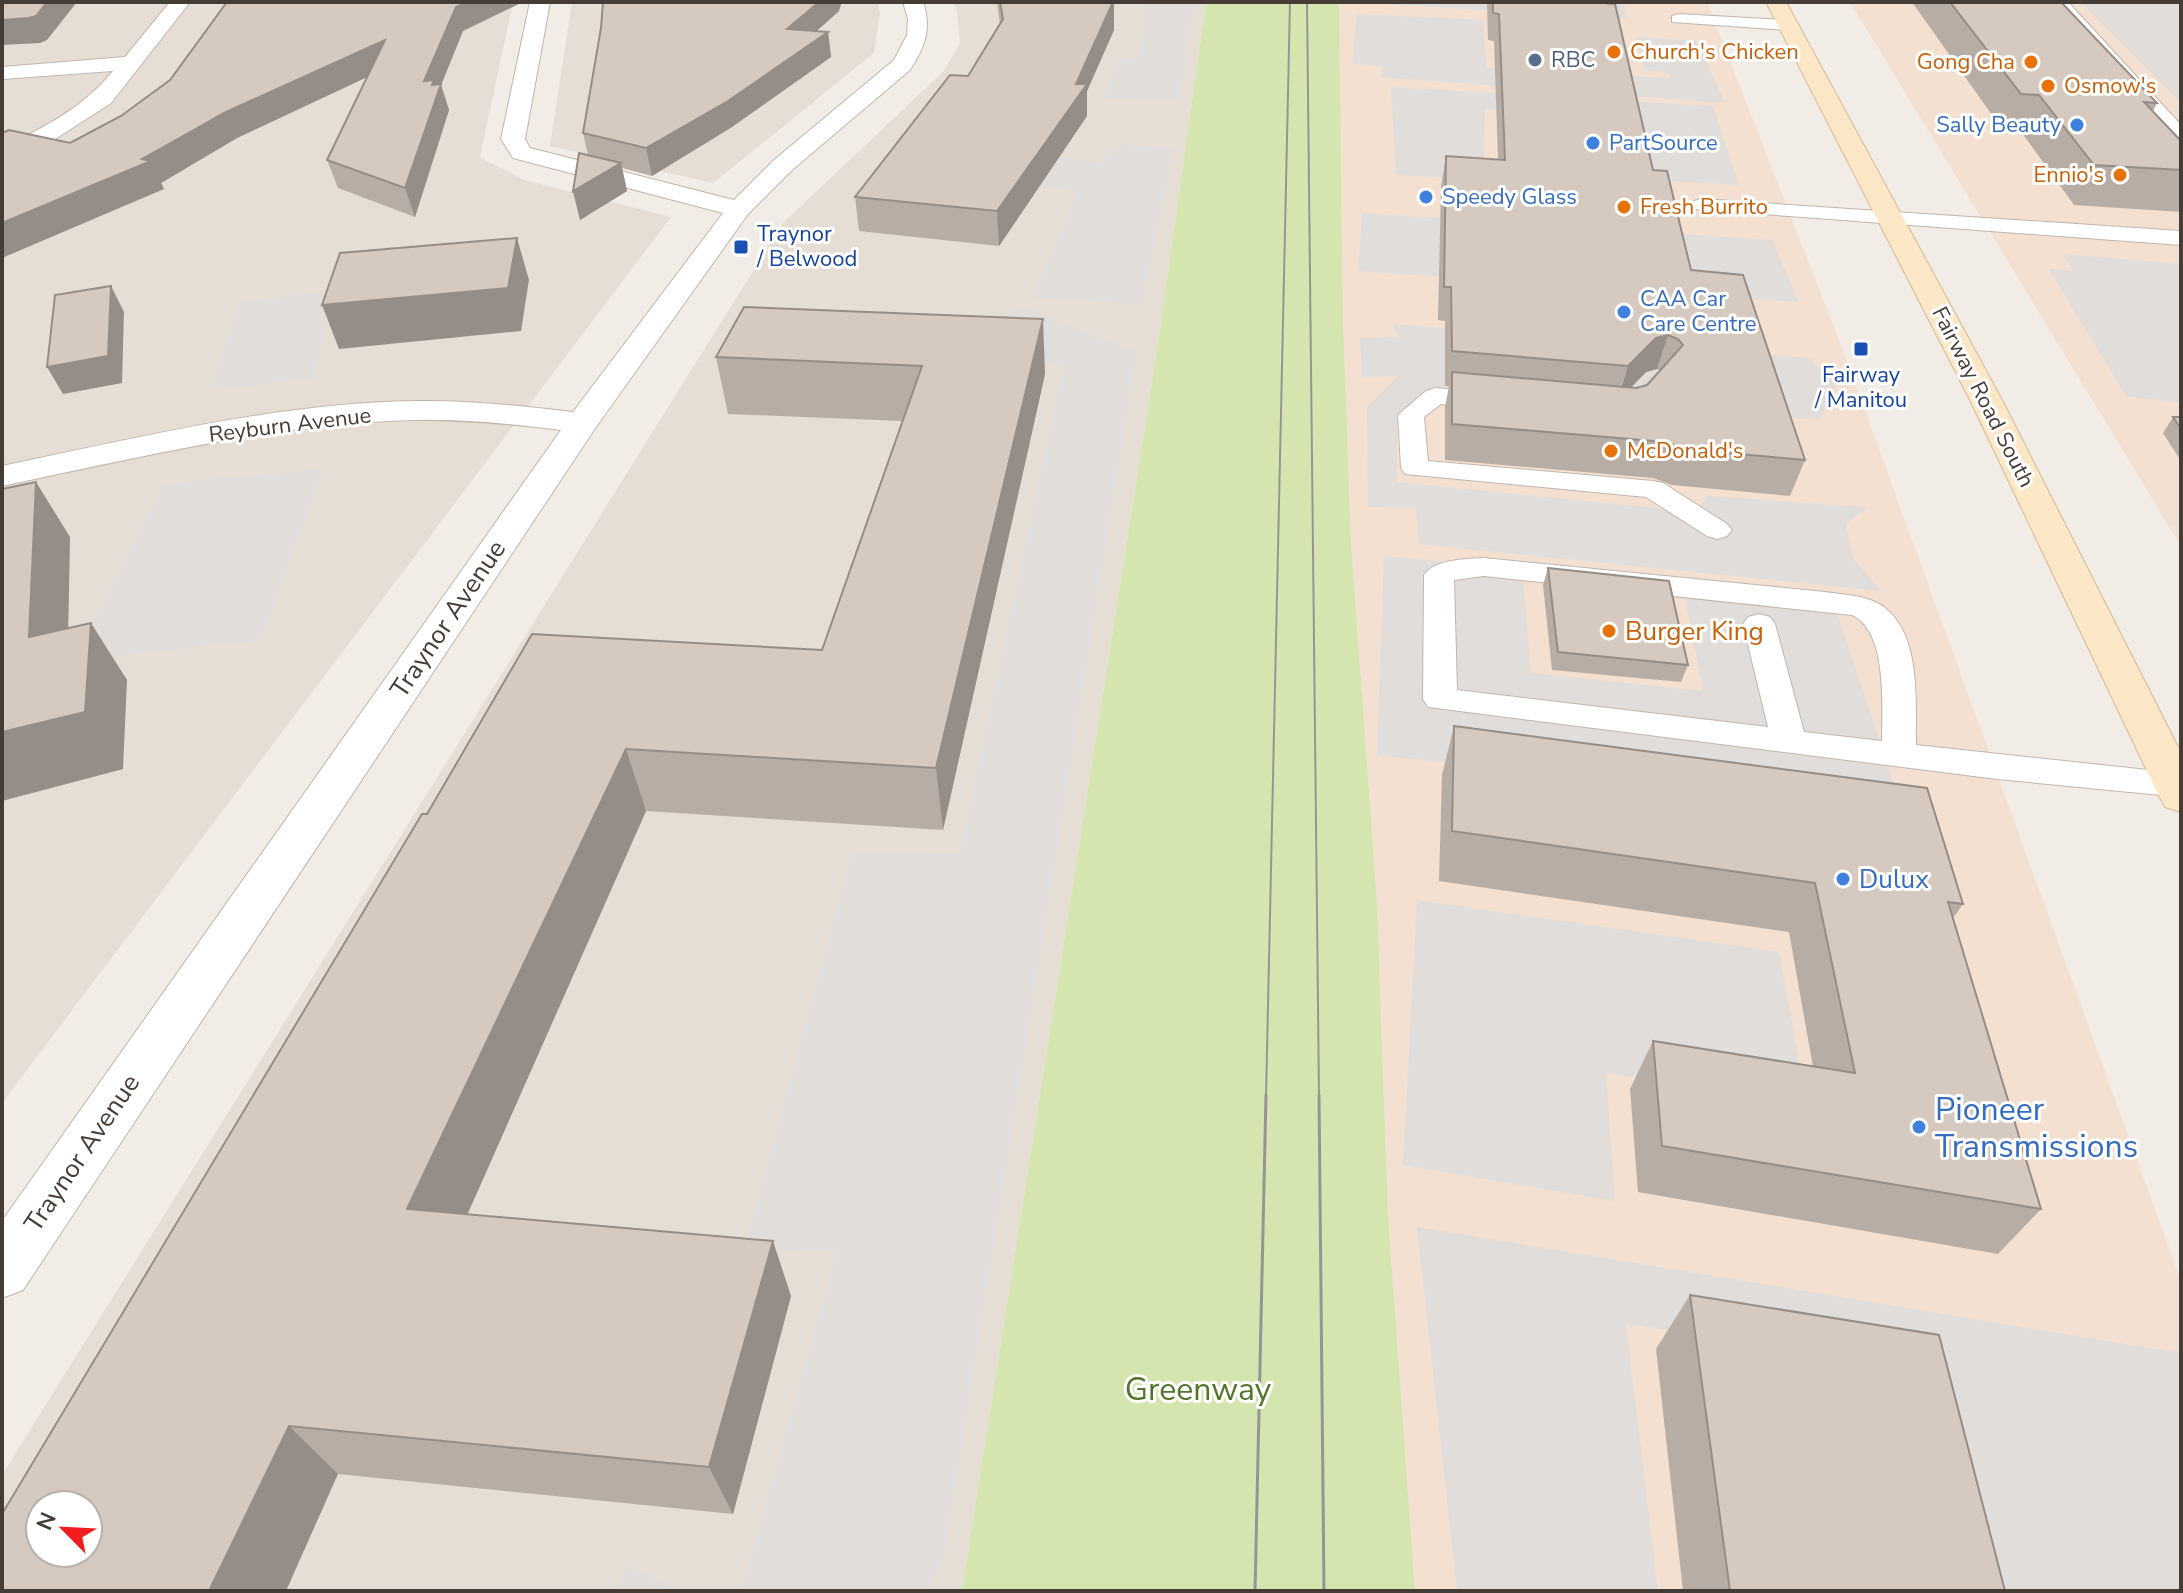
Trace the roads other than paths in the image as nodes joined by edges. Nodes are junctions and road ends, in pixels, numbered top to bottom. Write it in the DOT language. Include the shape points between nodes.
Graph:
graph roads {
  1 [pos="180,2"];
  2 [pos="540,2"];
  3 [pos="913,2"];
  4 [pos="1776,2"];
  5 [pos="2059,2"];
  6 [pos="1674,20"];
  7 [pos="1786,25"];
  8 [pos="132,63"];
  9 [pos="2,73"];
  10 [pos="2181,136"];
  11 [pos="2,156"];
  12 [pos="1701,205"];
  13 [pos="739,209"];
  14 [pos="1889,218"];
  15 [pos="2181,238"];
  16 [pos="1514,402"];
  17 [pos="582,423"];
  18 [pos="2,476"];
  19 [pos="1717,530"];
  20 [pos="1759,624"];
  21 [pos="1789,742"];
  22 [pos="1899,755"];
  23 [pos="2178,791"];
  24 [pos="2,1270"];
  1 -- 8 [label="street"];
  2 -- 13 [label="street" via="513,139 521,153"];
  3 -- 13 [label="street, Traynor Avenue" via="919,30 902,65"];
  4 -- 7 [label="main road, Fairway Road South"];
  5 -- 10 [label="lane"];
  6 -- 7 [label="lane"];
  7 -- 14 [label="main road, Fairway Road South"];
  8 -- 9 [label="street"];
  8 -- 11 [label="street" via="103,98 38,140"];
  12 -- 14 [label="lane"];
  13 -- 17 [label="street, Traynor Avenue"];
  14 -- 15 [label="lane"];
  14 -- 23 [label="main road, Fairway Road South" via="1987,402"];
  16 -- 19 [label="lane" via="1435,396 1411,415 1415,468 1653,489"];
  17 -- 18 [label="street, Reyburn Avenue" via="472,411 389,412 266,426"];
  17 -- 24 [label="street, Traynor Avenue"];
  20 -- 21 [label="lane"];
  21 -- 22 [label="lane"];
  21 -- 22 [label="lane" via="1440,699 1439,575 1484,567 1825,601 1875,615 1894,653"];
  22 -- 23 [label="lane"];
}
